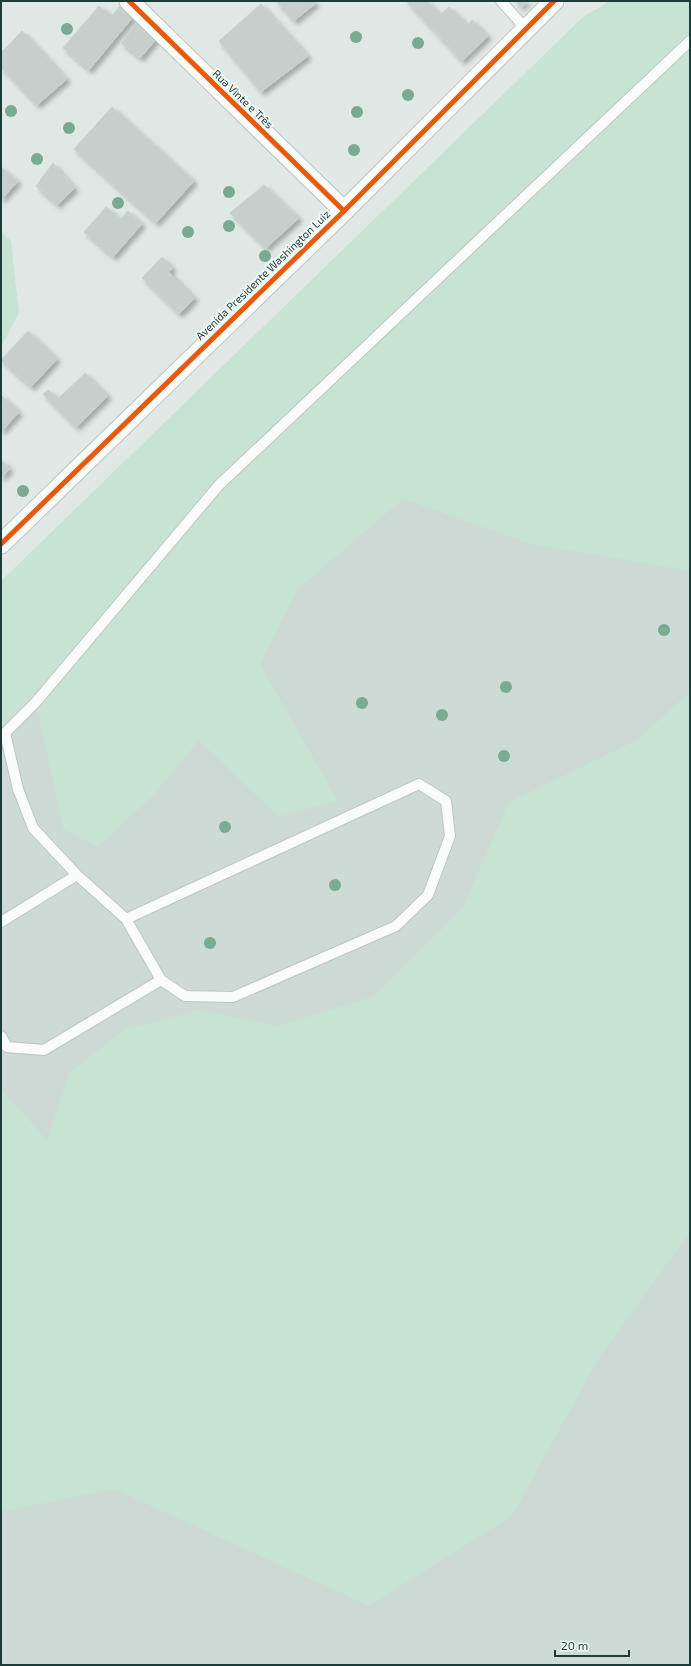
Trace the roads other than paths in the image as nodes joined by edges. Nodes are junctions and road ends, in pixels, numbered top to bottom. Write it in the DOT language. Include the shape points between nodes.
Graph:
graph roads {
  1 [pos="129,1"];
  2 [pos="501,1"];
  3 [pos="554,1"];
  4 [pos="526,29"];
  5 [pos="690,41"];
  6 [pos="344,211"];
  7 [pos="1,544"];
  8 [pos="3,735"];
  9 [pos="77,875"];
  10 [pos="126,919"];
  11 [pos="1,922"];
  12 [pos="161,980"];
  13 [pos="1,1036"];
  1 -- 6 [label="street, Rua Vinte e Três"];
  2 -- 4 [label="lane"];
  3 -- 4 [label="street, Avenida Presidente Washington Luiz"];
  4 -- 6 [label="street, Avenida Presidente Washington Luiz"];
  5 -- 8 [label="lane" via="219,485 36,702"];
  6 -- 7 [label="street, Avenida Presidente Washington Luiz"];
  8 -- 9 [label="lane" via="18,790 33,828"];
  9 -- 10 [label="lane"];
  9 -- 11 [label="lane"];
  10 -- 12 [label="lane"];
  10 -- 12 [label="lane" via="419,784 446,801 450,836 428,895 396,926 233,997 185,996"];
  12 -- 13 [label="lane" via="44,1050 7,1047"];
}
